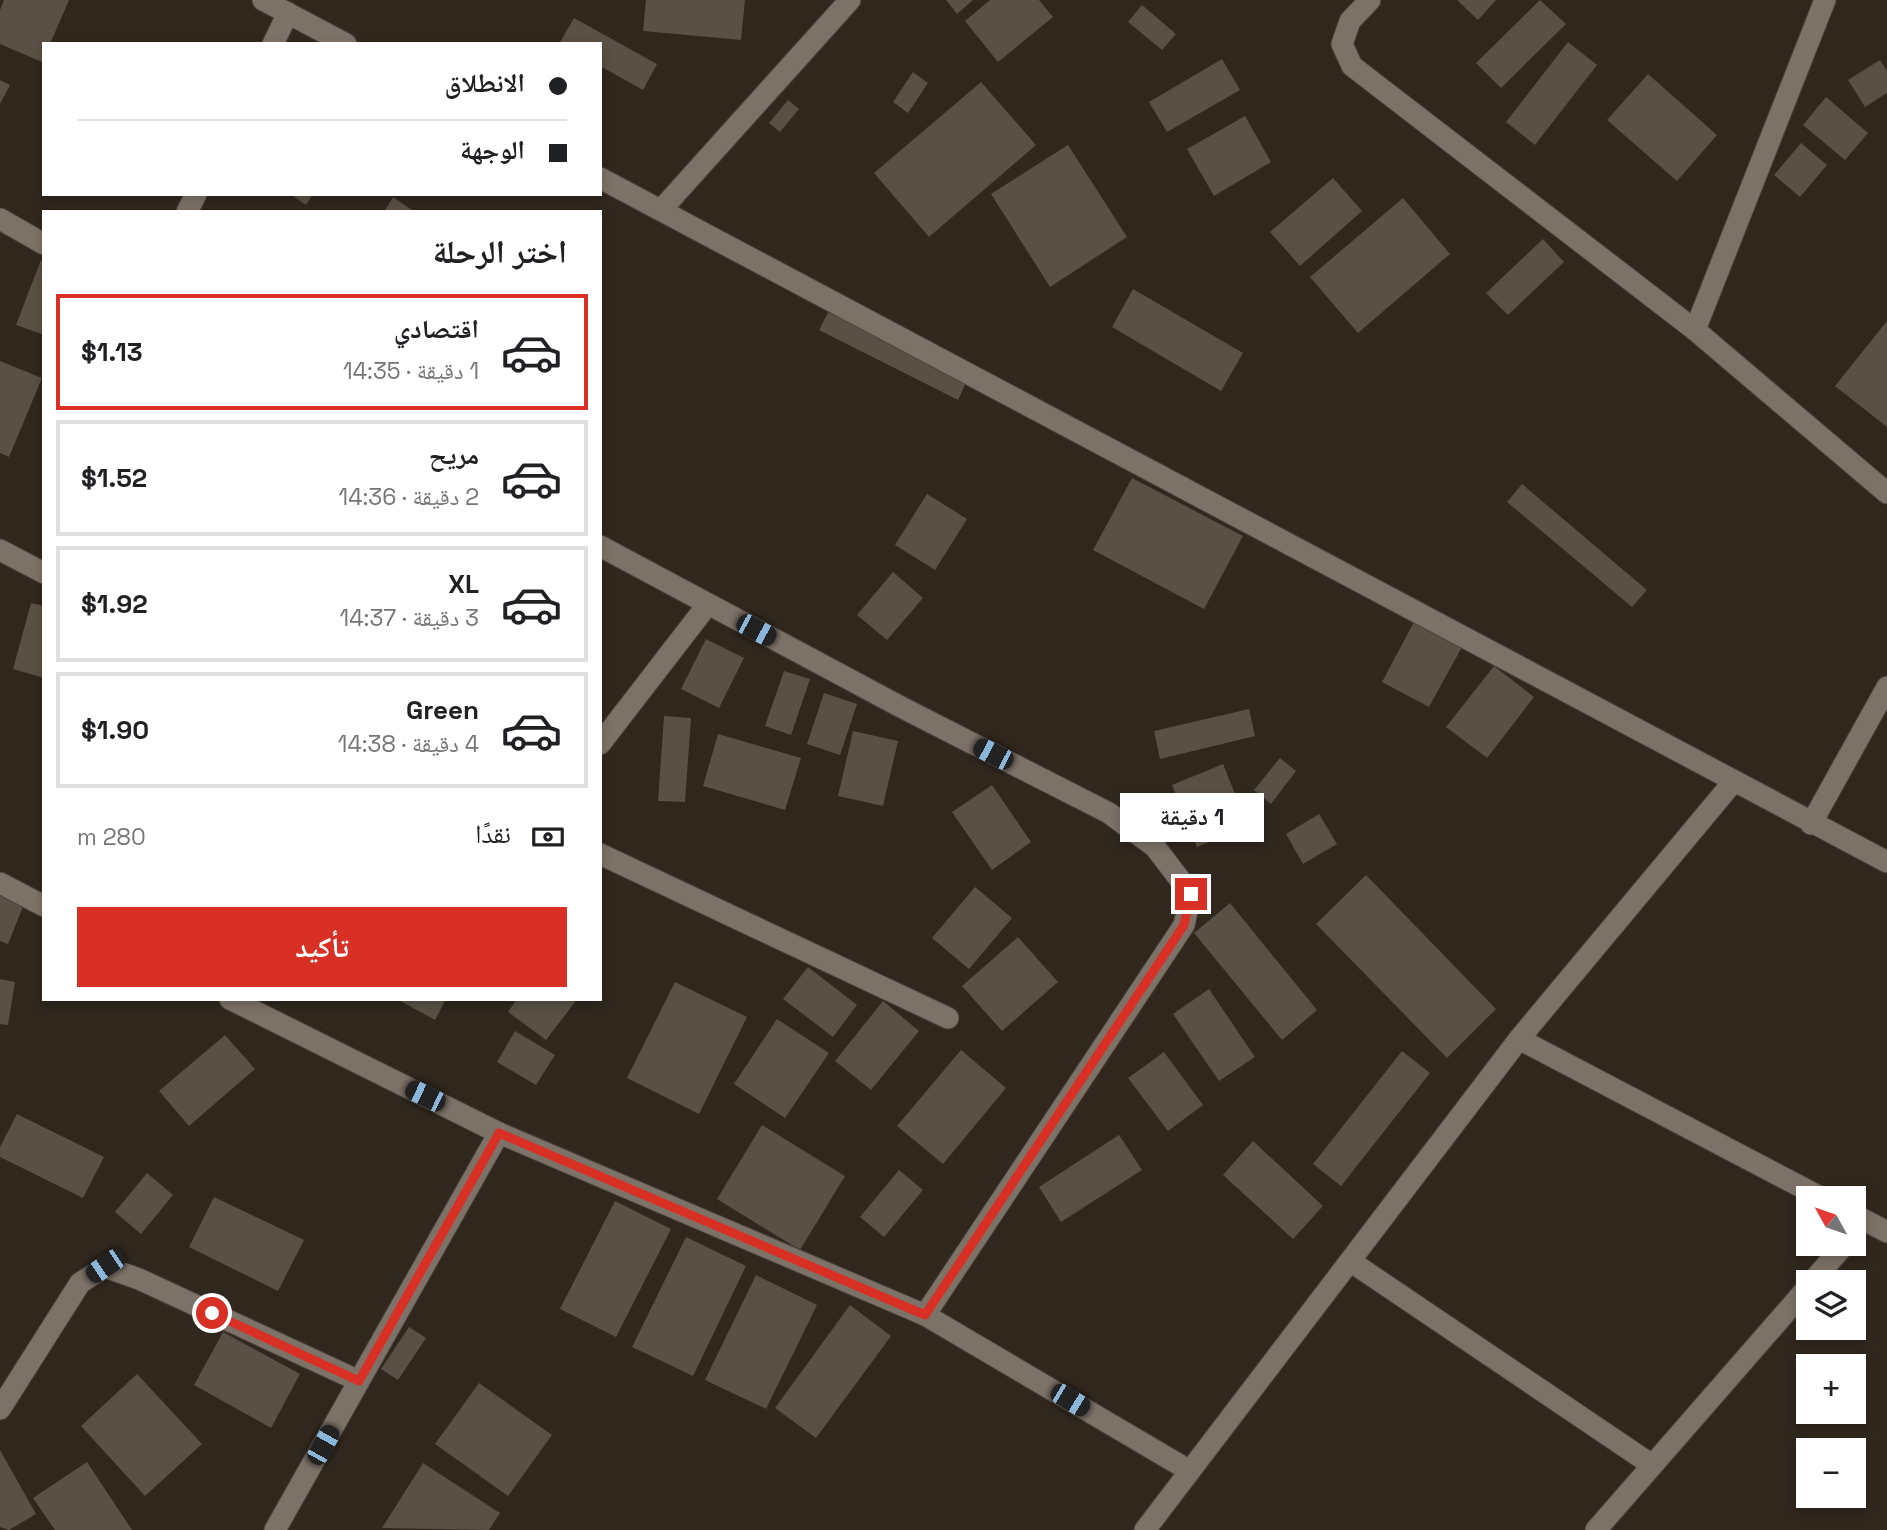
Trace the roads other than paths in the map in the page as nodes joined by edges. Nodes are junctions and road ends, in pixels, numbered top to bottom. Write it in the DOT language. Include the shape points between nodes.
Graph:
graph roads {
  1 [pos="263,0"];
  2 [pos="850,0"];
  3 [pos="1370,0"];
  4 [pos="1825,0"];
  5 [pos="288,13"];
  6 [pos="274,42"];
  7 [pos="342,42"];
  8 [pos="602,179"];
  9 [pos="661,210"];
  10 [pos="0,219"];
  11 [pos="42,243"];
  12 [pos="1695,330"];
  13 [pos="1887,493"];
  14 [pos="602,547"];
  15 [pos="0,550"];
  16 [pos="42,572"];
  17 [pos="708,604"];
  18 [pos="1887,687"];
  19 [pos="602,741"];
  20 [pos="1734,781"];
  21 [pos="1811,824"];
  22 [pos="602,855"];
  23 [pos="1887,862"];
  24 [pos="0,883"];
  25 [pos="42,904"];
  26 [pos="234,1001"];
  27 [pos="948,1018"];
  28 [pos="1519,1040"];
  29 [pos="499,1133"];
  30 [pos="1799,1186"];
  31 [pos="1866,1226"];
  32 [pos="1887,1232"];
  33 [pos="1835,1256"];
  34 [pos="1350,1261"];
  35 [pos="1822,1270"];
  36 [pos="1796,1301"];
  37 [pos="925,1315"];
  38 [pos="359,1381"];
  39 [pos="0,1409"];
  40 [pos="1652,1465"];
  41 [pos="1190,1471"];
  42 [pos="275,1530"];
  43 [pos="1145,1530"];
  44 [pos="1596,1530"];
  1 -- 5 [label="street"];
  2 -- 9 [label="street"];
  3 -- 12 [label="street" via="1350,22 1342,44 1352,66"];
  4 -- 12 [label="street"];
  5 -- 6 [label="street"];
  5 -- 7 [label="street"];
  8 -- 9 [label="street"];
  9 -- 20 [label="street"];
  10 -- 11 [label="street"];
  12 -- 13 [label="street"];
  14 -- 17 [label="street"];
  15 -- 16 [label="street"];
  17 -- 19 [label="street"];
  17 -- 37 [label="street" via="1109,813 1155,847 1191,894 1184,925"];
  18 -- 21 [label="street"];
  20 -- 21 [label="street"];
  20 -- 28 [label="street"];
  21 -- 23 [label="street"];
  22 -- 27 [label="street"];
  24 -- 25 [label="street"];
  26 -- 29 [label="street"];
  28 -- 30 [label="street"];
  28 -- 34 [label="street"];
  29 -- 37 [label="street"];
  29 -- 38 [label="street"];
  31 -- 32 [label="street"];
  33 -- 35 [label="street"];
  34 -- 40 [label="street"];
  34 -- 41 [label="street"];
  36 -- 40 [label="street"];
  37 -- 41 [label="street"];
  38 -- 39 [label="street" via="105,1266 80,1283"];
  38 -- 42 [label="street"];
  40 -- 44 [label="street"];
  41 -- 43 [label="street"];
}
